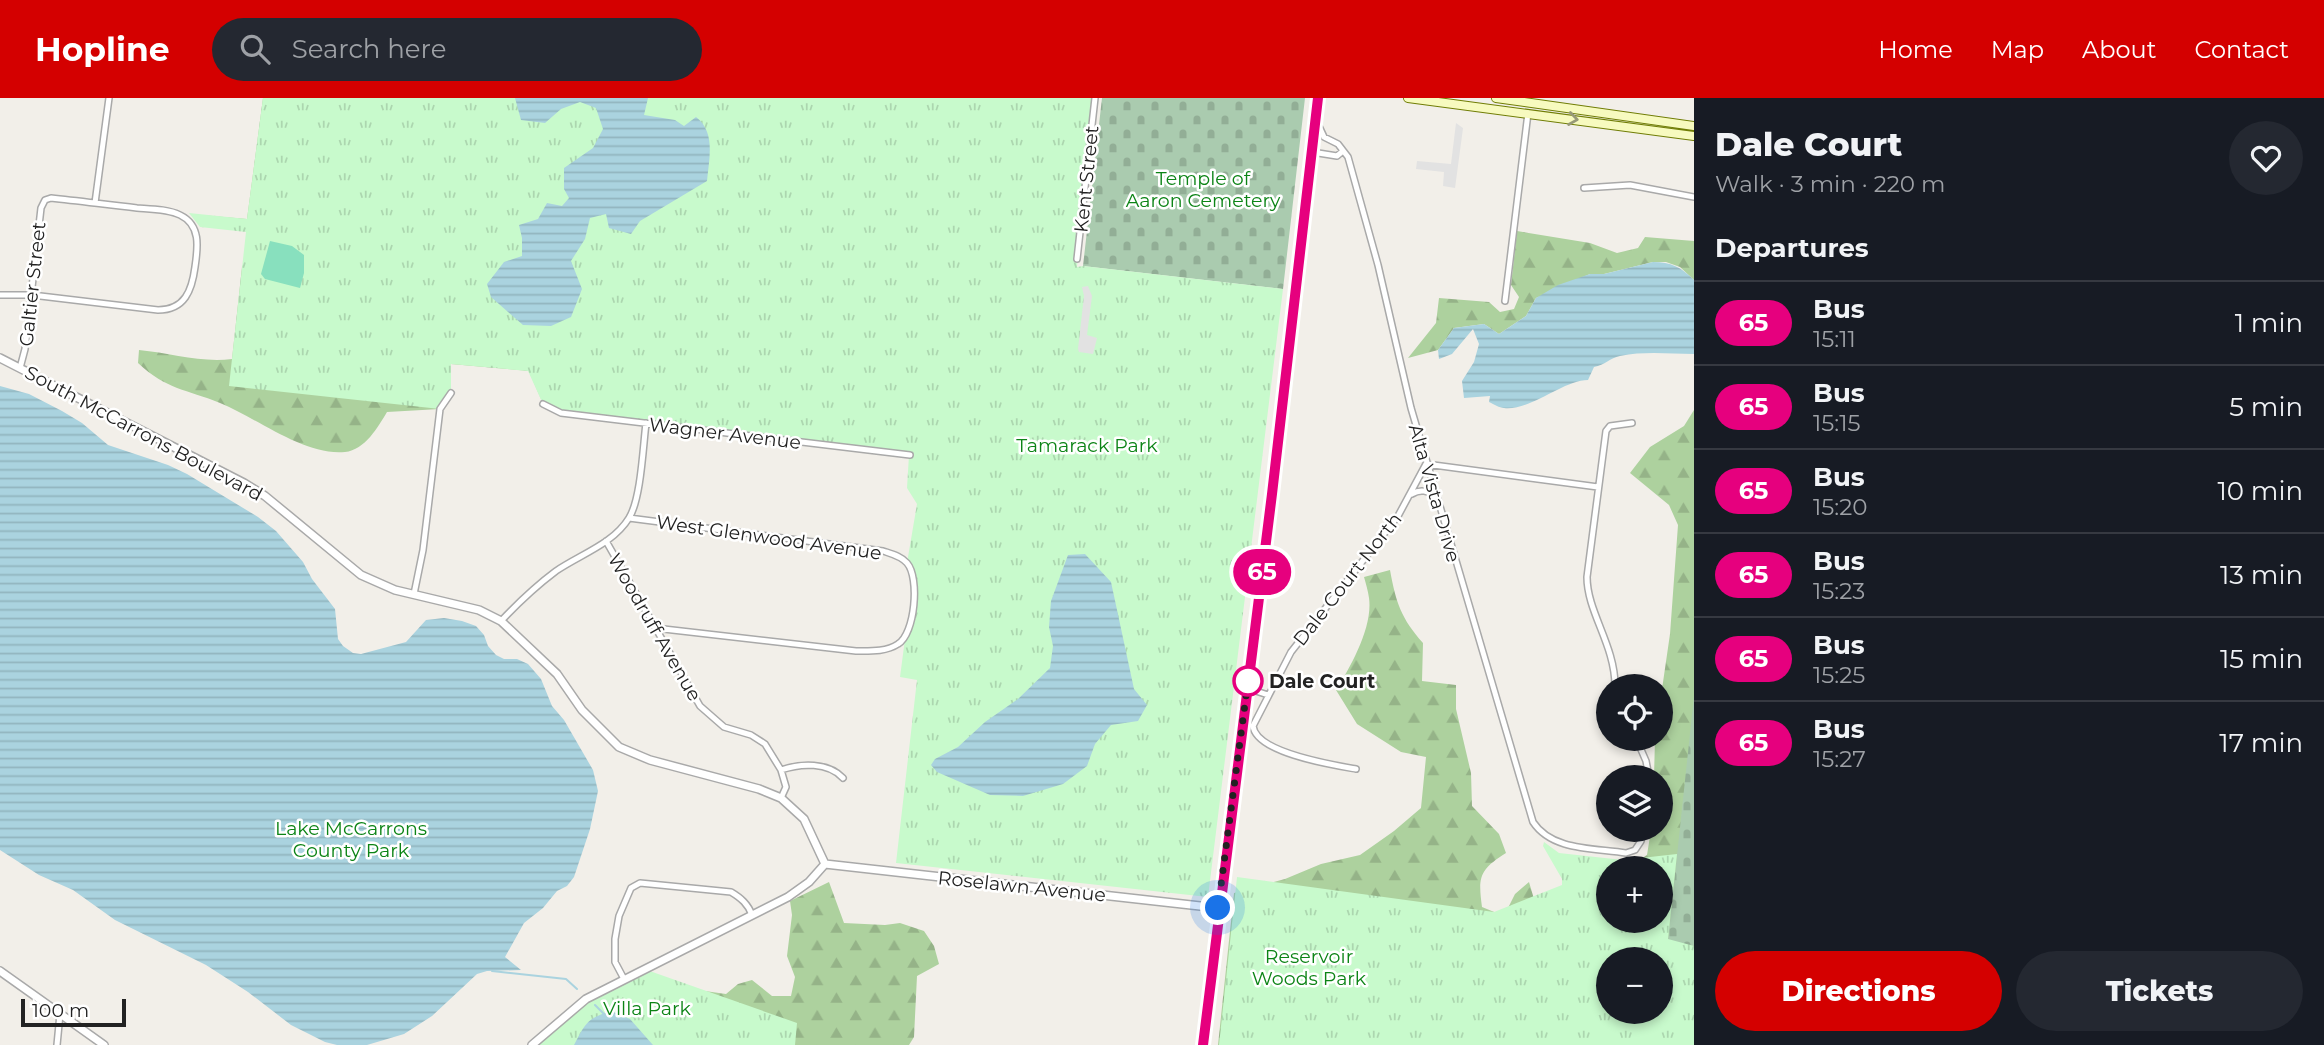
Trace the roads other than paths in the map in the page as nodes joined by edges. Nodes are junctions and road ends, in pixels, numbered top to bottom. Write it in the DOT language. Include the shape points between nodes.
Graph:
graph roads {
  1 [pos="109,98"];
  2 [pos="1096,98"];
  3 [pos="1318,98"];
  4 [pos="1408,98"];
  5 [pos="1496,98"];
  6 [pos="1528,113"];
  7 [pos="1315,120"];
  8 [pos="1694,126"];
  9 [pos="1694,136"];
  10 [pos="1343,151"];
  11 [pos="1312,152"];
  12 [pos="1584,188"];
  13 [pos="1694,197"];
  14 [pos="95,203"];
  15 [pos="1077,259"];
  16 [pos="0,295"];
  17 [pos="32,295"];
  18 [pos="1505,301"];
  19 [pos="0,358"];
  20 [pos="20,368"];
  21 [pos="451,393"];
  22 [pos="543,404"];
  23 [pos="646,423"];
  24 [pos="1632,423"];
  25 [pos="910,455"];
  26 [pos="1426,464"];
  27 [pos="1598,487"];
  28 [pos="1410,495"];
  29 [pos="1437,503"];
  30 [pos="629,518"];
  31 [pos="606,541"];
  32 [pos="414,594"];
  33 [pos="501,621"];
  34 [pos="655,628"];
  35 [pos="1614,674"];
  36 [pos="1247,688"];
  37 [pos="1268,695"];
  38 [pos="1356,769"];
  39 [pos="781,770"];
  40 [pos="843,778"];
  41 [pos="781,798"];
  42 [pos="1640,842"];
  43 [pos="825,864"];
  44 [pos="1218,908"];
  45 [pos="752,915"];
  46 [pos="0,971"];
  47 [pos="624,979"];
  48 [pos="60,1014"];
  49 [pos="57,1045"];
  50 [pos="104,1045"];
  51 [pos="532,1045"];
  52 [pos="1203,1045"];
  1 -- 14 [label="street"];
  2 -- 15 [label="street, Kent Street"];
  3 -- 7 [label="main road"];
  4 -- 6 [label="main road"];
  5 -- 8 [label="main road"];
  6 -- 9 [label="main road, one-way"];
  6 -- 18 [label="street"];
  7 -- 10 [label="street, Alta Vista Drive" via="1324,137"];
  7 -- 11 [label="main road"];
  10 -- 11 [label="street" via="1337,156"];
  10 -- 26 [label="street, Alta Vista Drive" via="1378,265"];
  11 -- 36 [label="main road"];
  12 -- 13 [label="street" via="1630,185"];
  14 -- 17 [label="street, Galtier Street" via="45,200"];
  14 -- 17 [label="street" via="170,211 189,221 198,247 188,296 177,306 158,310"];
  16 -- 17 [label="street"];
  17 -- 20 [label="street, Galtier Street"];
  19 -- 20 [label="street, South McCarrons Boulevard"];
  20 -- 32 [label="street, South McCarrons Boulevard" via="244,483 361,575"];
  21 -- 32 [label="street" via="440,409"];
  22 -- 23 [label="street, Wagner Avenue" via="561,413"];
  23 -- 25 [label="street, Wagner Avenue"];
  23 -- 30 [label="street"];
  24 -- 27 [label="street" via="1606,431"];
  26 -- 27 [label="street"];
  26 -- 28 [label="street, Dale Court North"];
  26 -- 29 [label="street, Alta Vista Drive"];
  27 -- 35 [label="street" via="1587,584"];
  28 -- 29 [label="street" via="1422,490 1431,493"];
  28 -- 37 [label="street, Dale Court North" via="1291,652"];
  29 -- 42 [label="street, Alta Vista Drive" via="1533,822 1559,843 1626,853"];
  30 -- 31 [label="street, Woodruff Avenue"];
  30 -- 34 [label="street, West Glenwood Avenue" via="883,551 907,563 915,582 910,627 905,639 887,650 856,651"];
  31 -- 33 [label="street" via="556,571"];
  31 -- 34 [label="street, Woodruff Avenue"];
  32 -- 33 [label="street, South McCarrons Boulevard" via="479,610"];
  33 -- 41 [label="street, South McCarrons Boulevard" via="558,674 582,709 619,747"];
  34 -- 39 [label="street, Woodruff Avenue" via="707,715 724,727 759,739"];
  36 -- 37 [label="street"];
  36 -- 44 [label="main road"];
  37 -- 38 [label="street, Dale Court North" via="1256,720 1254,734 1260,740 1292,754"];
  39 -- 40 [label="street" via="807,764 836,771"];
  39 -- 41 [label="street" via="786,787"];
  41 -- 43 [label="street, South McCarrons Boulevard" via="804,819"];
  43 -- 44 [label="street, Roselawn Avenue"];
  43 -- 45 [label="street" via="801,889"];
  44 -- 52 [label="main road"];
  45 -- 47 [label="street"];
  45 -- 47 [label="street" via="731,892 640,883 631,888 615,939 615,962"];
  46 -- 48 [label="street"];
  47 -- 51 [label="street" via="577,1005"];
  48 -- 49 [label="street"];
  48 -- 50 [label="street"];
}
